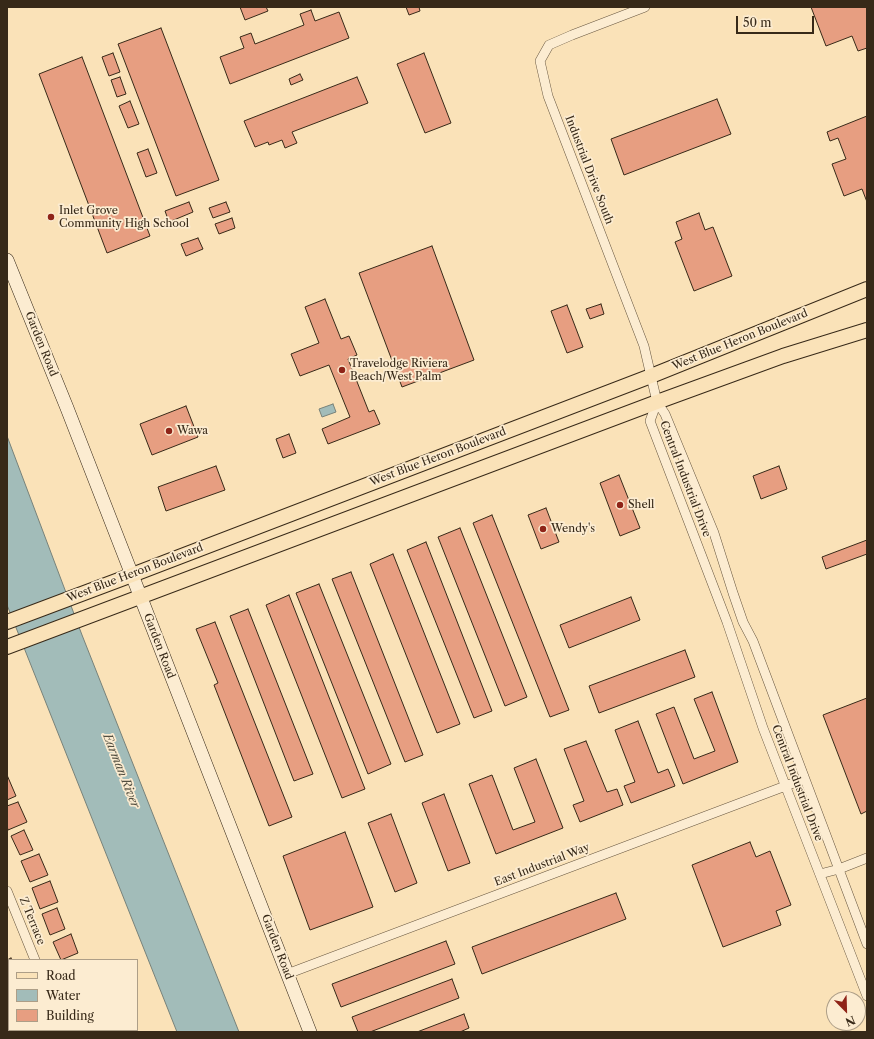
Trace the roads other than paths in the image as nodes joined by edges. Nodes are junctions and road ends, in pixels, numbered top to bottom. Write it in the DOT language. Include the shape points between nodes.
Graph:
graph roads {
  1 [pos="645,7"];
  2 [pos="7,260"];
  3 [pos="867,289"];
  4 [pos="867,330"];
  5 [pos="651,376"];
  6 [pos="656,402"];
  7 [pos="132,575"];
  8 [pos="140,598"];
  9 [pos="7,622"];
  10 [pos="10,646"];
  11 [pos="804,779"];
  12 [pos="786,786"];
  13 [pos="867,858"];
  14 [pos="839,869"];
  15 [pos="820,874"];
  16 [pos="7,890"];
  17 [pos="867,944"];
  18 [pos="34,959"];
  19 [pos="287,974"];
  20 [pos="867,996"];
  21 [pos="310,1032"];
  1 -- 5 [label="street, Industrial Drive South" via="549,45 540,61 548,96 644,346"];
  2 -- 7 [label="street, Garden Road"];
  3 -- 5 [label="main road, West Blue Heron Boulevard"];
  4 -- 6 [label="main road" via="784,356"];
  5 -- 6 [label="street, Industrial Drive South"];
  5 -- 7 [label="main road, West Blue Heron Boulevard"];
  6 -- 8 [label="main road"];
  6 -- 11 [label="street, Central Industrial Drive" via="665,414 711,526 743,622 753,641"];
  6 -- 12 [label="street, Central Industrial Drive" via="650,421"];
  7 -- 8 [label="street, Garden Road"];
  7 -- 9 [label="main road, West Blue Heron Boulevard"];
  8 -- 10 [label="main road"];
  8 -- 19 [label="street, Garden Road"];
  11 -- 12 [label="street, East Industrial Way"];
  11 -- 14 [label="street, Central Industrial Drive"];
  12 -- 15 [label="street, Central Industrial Drive"];
  12 -- 19 [label="street, East Industrial Way"];
  13 -- 14 [label="street"];
  14 -- 15 [label="street"];
  14 -- 17 [label="street, Central Industrial Drive"];
  15 -- 20 [label="street, Central Industrial Drive"];
  16 -- 18 [label="street, Z Terrace"];
  19 -- 21 [label="street, Garden Road"];
}
